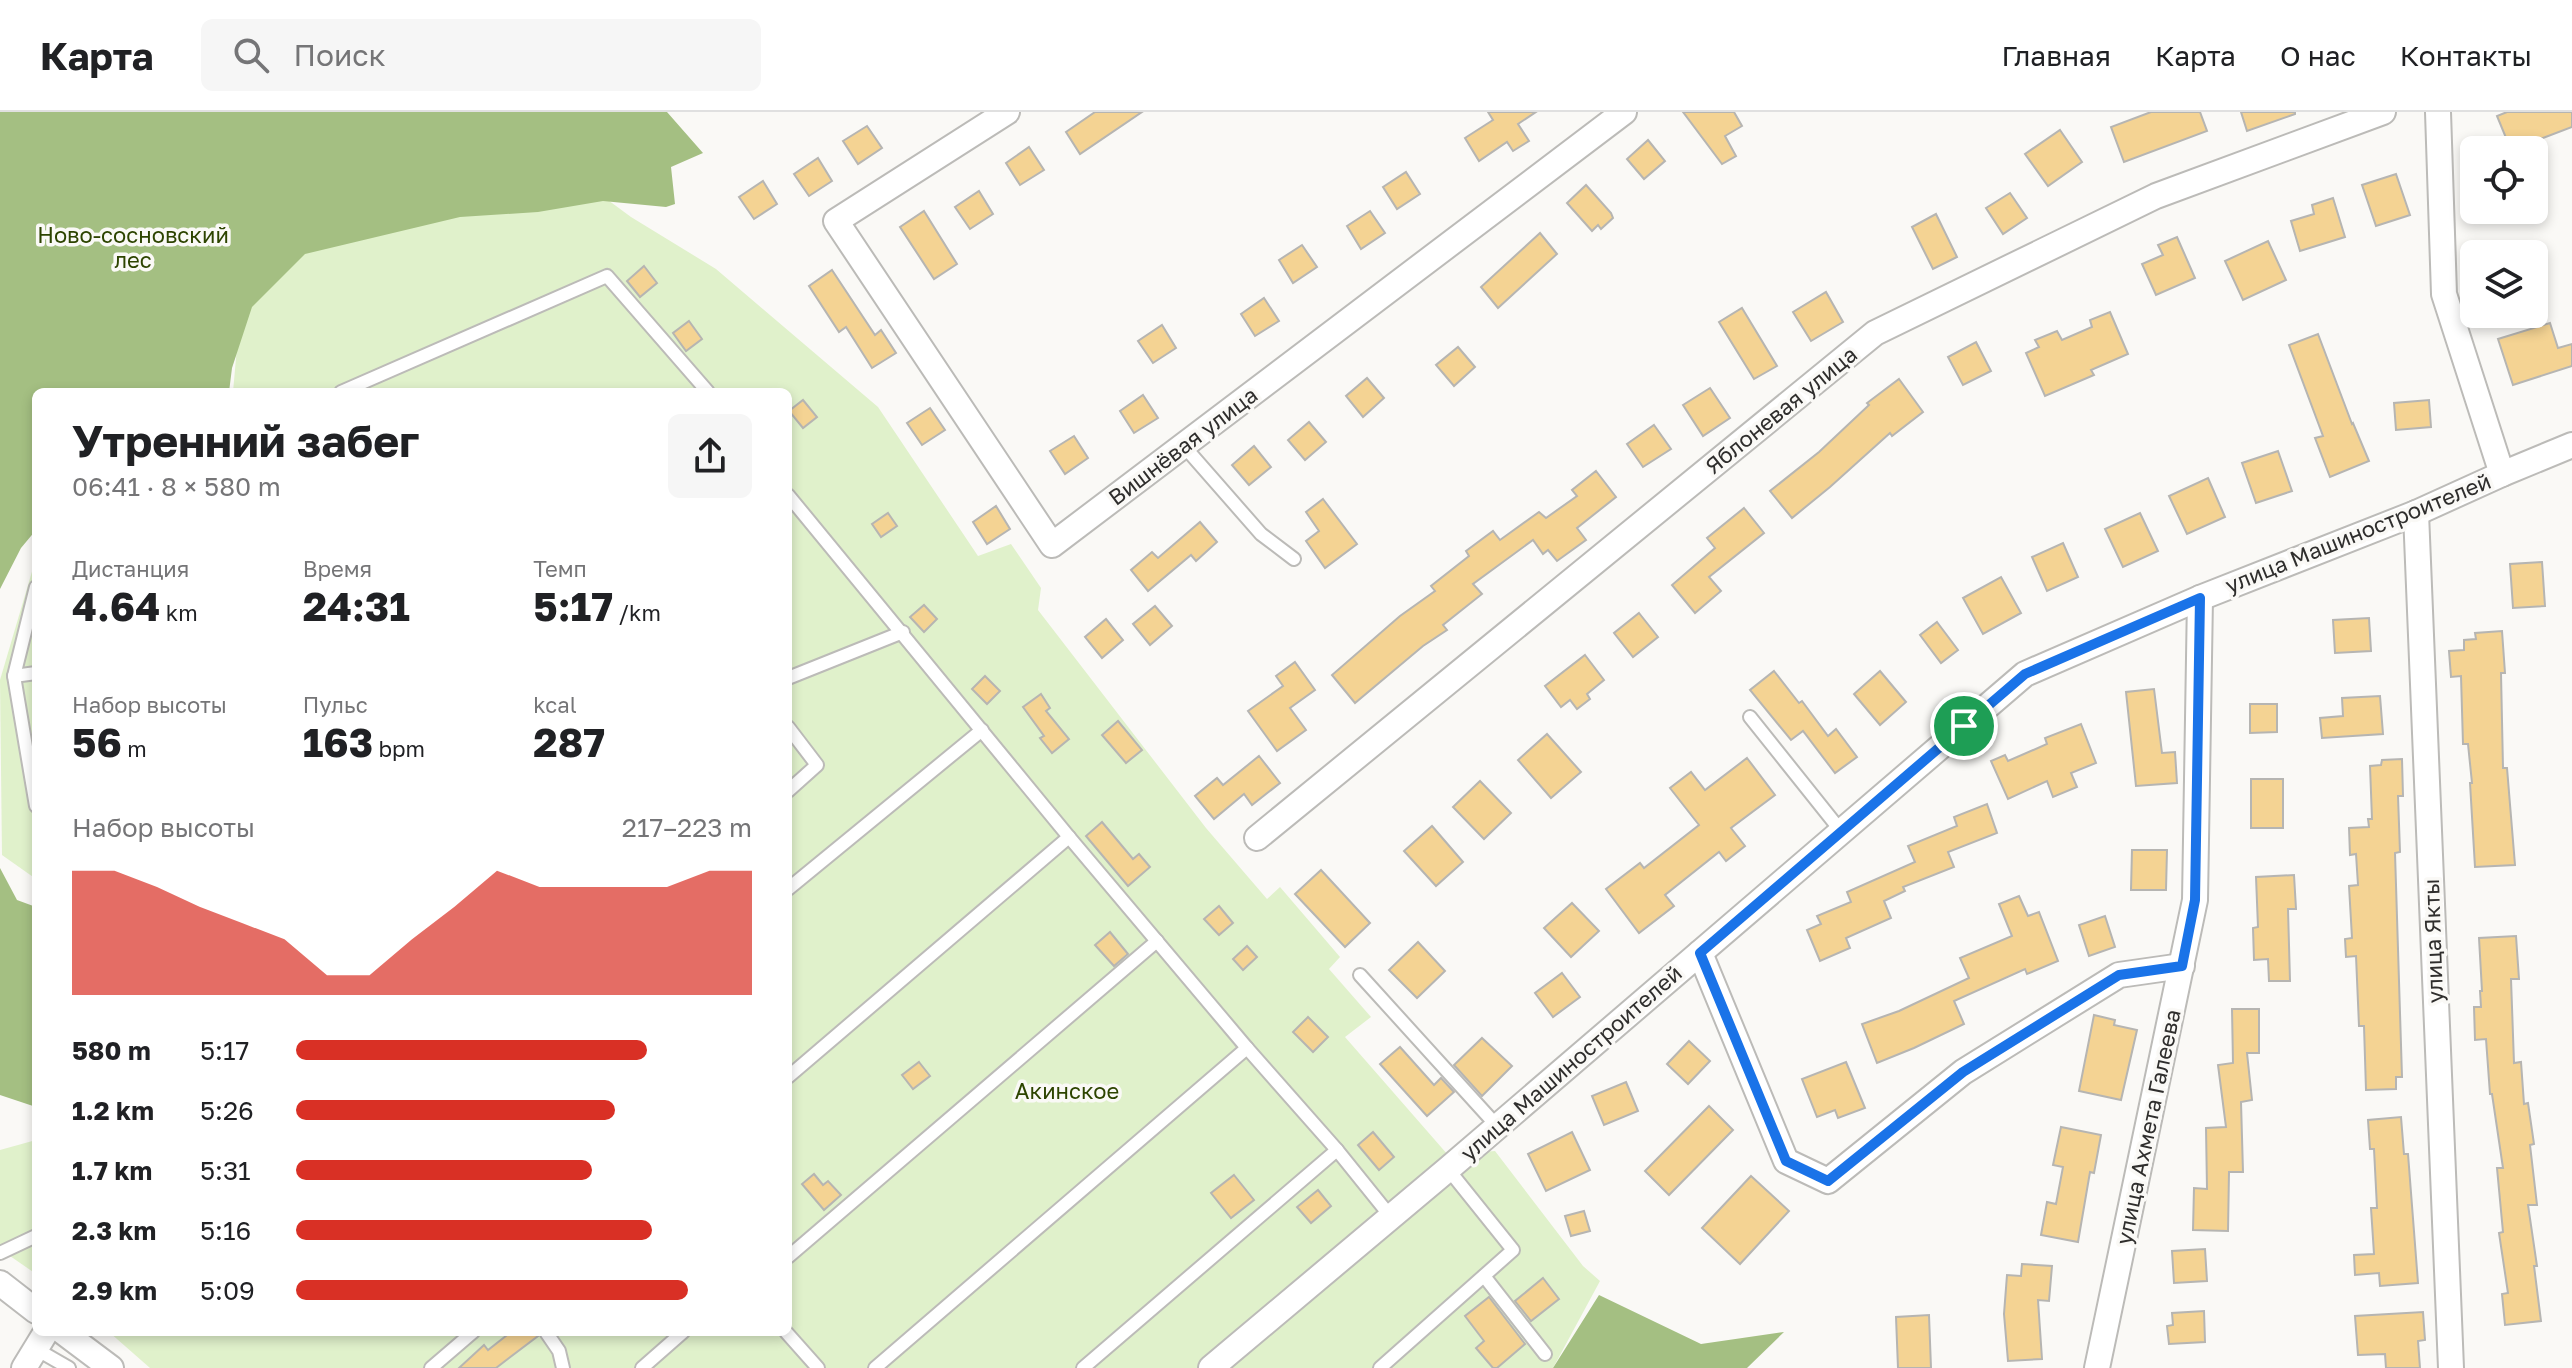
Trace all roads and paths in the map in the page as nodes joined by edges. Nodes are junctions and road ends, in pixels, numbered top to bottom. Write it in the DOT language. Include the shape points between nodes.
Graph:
graph roads {
  1 [pos="1007,112"];
  2 [pos="1624,112"];
  3 [pos="2383,112"];
  4 [pos="2438,112"];
  5 [pos="350,388"];
  6 [pos="705,388"];
  7 [pos="1183,445"];
  8 [pos="2572,445"];
  9 [pos="2502,474"];
  10 [pos="792,500"];
  11 [pos="802,513"];
  12 [pos="2416,513"];
  13 [pos="792,517"];
  14 [pos="1294,559"];
  15 [pos="2200,598"];
  16 [pos="32,603"];
  17 [pos="903,632"];
  18 [pos="32,674"];
  19 [pos="14,676"];
  20 [pos="792,676"];
  21 [pos="1750,717"];
  22 [pos="982,730"];
  23 [pos="792,732"];
  24 [pos="32,782"];
  25 [pos="792,787"];
  26 [pos="1841,831"];
  27 [pos="1069,837"];
  28 [pos="1257,838"];
  29 [pos="792,886"];
  30 [pos="1157,941"];
  31 [pos="1700,953"];
  32 [pos="2182,966"];
  33 [pos="1360,975"];
  34 [pos="1247,1048"];
  35 [pos="792,1074"];
  36 [pos="1497,1126"];
  37 [pos="1337,1150"];
  38 [pos="1448,1169"];
  39 [pos="1391,1217"];
  40 [pos="32,1238"];
  41 [pos="0,1253"];
  42 [pos="792,1254"];
  43 [pos="1484,1276"];
  44 [pos="0,1283"];
  45 [pos="32,1308"];
  46 [pos="68,1336"];
  47 [pos="468,1336"];
  48 [pos="549,1336"];
  49 [pos="678,1336"];
  50 [pos="790,1336"];
  51 [pos="35,1350"];
  52 [pos="1545,1354"];
  53 [pos="69,1368"];
  54 [pos="111,1368"];
  55 [pos="431,1368"];
  56 [pos="563,1368"];
  57 [pos="642,1368"];
  58 [pos="818,1368"];
  59 [pos="875,1368"];
  60 [pos="1083,1368"];
  61 [pos="1211,1368"];
  62 [pos="1380,1368"];
  63 [pos="2097,1368"];
  64 [pos="2451,1368"];
  1 -- 7 [label="street, Вишнёвая улица" via="836,221 1052,545"];
  2 -- 7 [label="street, Вишнёвая улица"];
  3 -- 28 [label="street, Яблоневая улица" via="2156,196 1875,333"];
  4 -- 9 [label="street" via="2444,294"];
  5 -- 6 [label="lane" via="607,276"];
  7 -- 14 [label="lane" via="1261,534"];
  8 -- 9 [label="street, улица Машиностроителей"];
  9 -- 12 [label="street, улица Машиностроителей"];
  10 -- 11 [label="lane"];
  11 -- 13 [label="lane"];
  11 -- 17 [label="lane"];
  12 -- 15 [label="street, улица Машиностроителей"];
  12 -- 64 [label="street, улица Якты"];
  15 -- 26 [label="street, улица Машиностроителей" via="2025,674"];
  15 -- 32 [label="street, улица Ахмета Галеева" via="2195,900"];
  16 -- 19 [label="lane"];
  17 -- 20 [label="lane"];
  17 -- 22 [label="lane"];
  18 -- 19 [label="lane"];
  19 -- 24 [label="lane"];
  21 -- 26 [label="lane"];
  22 -- 27 [label="lane"];
  22 -- 29 [label="lane"];
  23 -- 25 [label="lane" via="817,765"];
  26 -- 31 [label="street, улица Машиностроителей"];
  27 -- 30 [label="lane"];
  27 -- 35 [label="lane"];
  30 -- 34 [label="lane"];
  30 -- 42 [label="lane"];
  31 -- 32 [label="street" via="1786,1161 1828,1181 1963,1072 2119,975"];
  31 -- 36 [label="street, улица Машиностроителей"];
  32 -- 63 [label="street, улица Ахмета Галеева"];
  33 -- 36 [label="lane"];
  34 -- 37 [label="lane"];
  34 -- 59 [label="lane"];
  36 -- 38 [label="street, улица Машиностроителей"];
  37 -- 39 [label="lane"];
  37 -- 60 [label="lane"];
  38 -- 39 [label="street, улица Машиностроителей"];
  38 -- 43 [label="lane" via="1513,1250"];
  39 -- 61 [label="street, улица Машиностроителей"];
  40 -- 41 [label="lane"];
  43 -- 52 [label="lane"];
  43 -- 62 [label="lane"];
  44 -- 45 [label="street"];
  46 -- 54 [label="street"];
  47 -- 55 [label="lane"];
  48 -- 56 [label="lane"];
  49 -- 57 [label="lane"];
  50 -- 58 [label="lane"];
  51 -- 53 [label="lane"];
}
